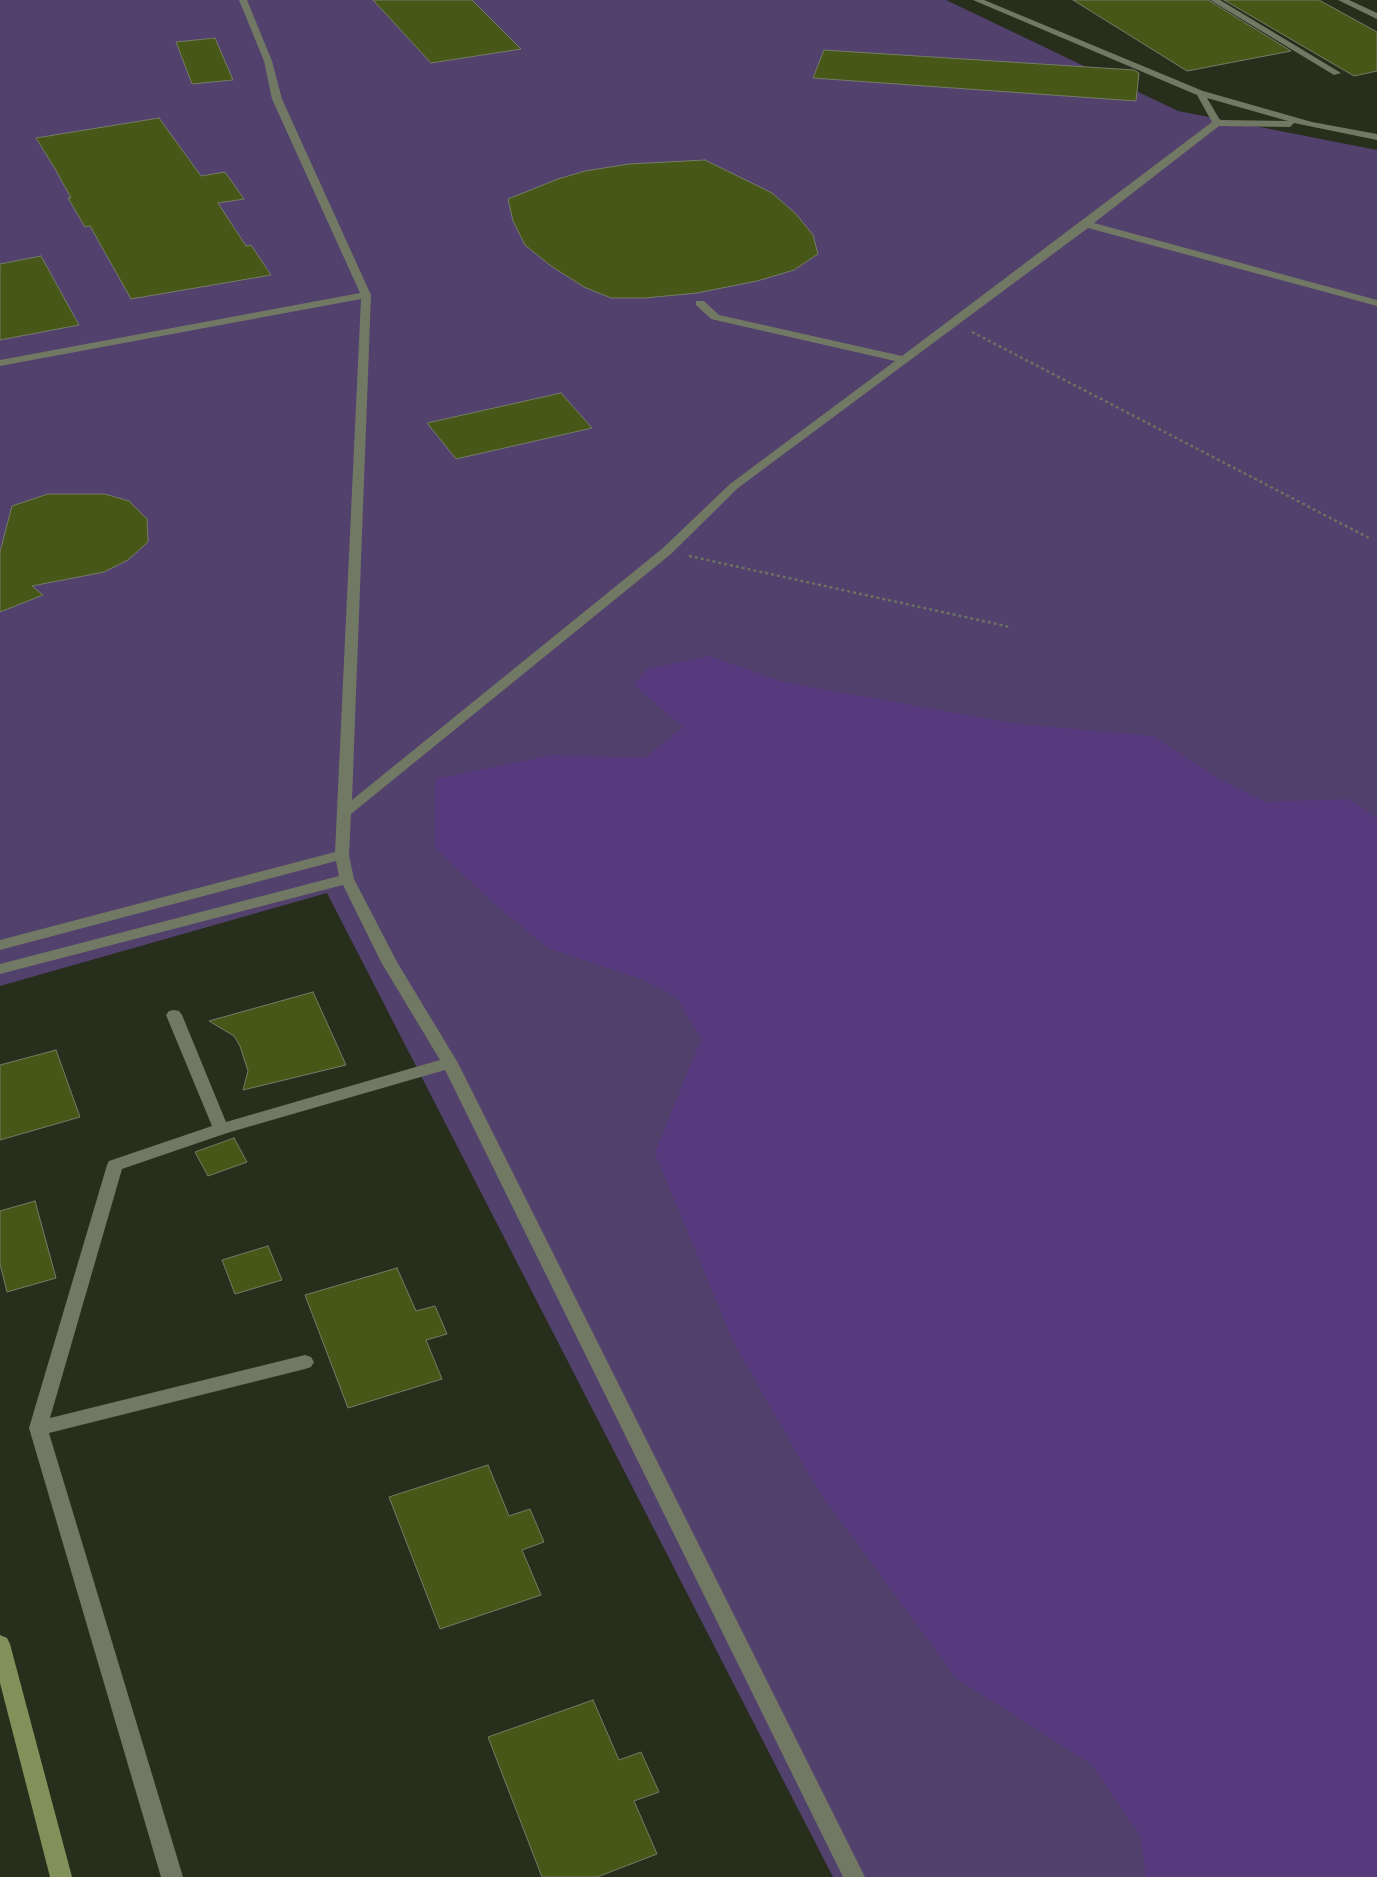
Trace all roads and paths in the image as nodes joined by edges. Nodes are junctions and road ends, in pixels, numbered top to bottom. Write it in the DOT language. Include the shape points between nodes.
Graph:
graph roads {
  1 [pos="243,0"];
  2 [pos="977,0"];
  3 [pos="1214,0"];
  4 [pos="1342,0"];
  5 [pos="1377,16"];
  6 [pos="1337,73"];
  7 [pos="1200,93"];
  8 [pos="1217,123"];
  9 [pos="1311,125"];
  10 [pos="1377,137"];
  11 [pos="1086,224"];
  12 [pos="366,295"];
  13 [pos="700,303"];
  14 [pos="1377,303"];
  15 [pos="954,322"];
  16 [pos="902,359"];
  17 [pos="0,363"];
  18 [pos="1369,538"];
  19 [pos="667,551"];
  20 [pos="1010,627"];
  21 [pos="344,813"];
  22 [pos="342,855"];
  23 [pos="347,880"];
  24 [pos="0,945"];
  25 [pos="0,970"];
  26 [pos="174,1015"];
  27 [pos="450,1063"];
  28 [pos="221,1129"];
  29 [pos="306,1362"];
  30 [pos="38,1428"];
  31 [pos="0,1644"];
  32 [pos="61,1877"];
  33 [pos="172,1877"];
  34 [pos="854,1877"];
  1 -- 12 [label="street" via="268,61 277,99"];
  2 -- 7 [label="street"];
  3 -- 6 [label="street"];
  4 -- 5 [label="street"];
  7 -- 8 [label="street"];
  7 -- 9 [label="street"];
  8 -- 9 [label="street"];
  8 -- 11 [label="street"];
  9 -- 10 [label="street"];
  11 -- 14 [label="street"];
  11 -- 15 [label="street"];
  12 -- 17 [label="street"];
  12 -- 21 [label="street"];
  13 -- 16 [label="street" via="715,317"];
  15 -- 16 [label="street"];
  15 -- 18 [label="path"];
  16 -- 19 [label="street" via="734,486"];
  19 -- 20 [label="path"];
  19 -- 21 [label="street"];
  21 -- 22 [label="street"];
  22 -- 23 [label="street"];
  22 -- 24 [label="street"];
  23 -- 25 [label="street"];
  23 -- 27 [label="street" via="389,962"];
  26 -- 28 [label="street"];
  27 -- 28 [label="street"];
  27 -- 34 [label="street"];
  28 -- 30 [label="street" via="115,1165"];
  29 -- 30 [label="street"];
  30 -- 33 [label="street"];
  31 -- 32 [label="main road"];
}
